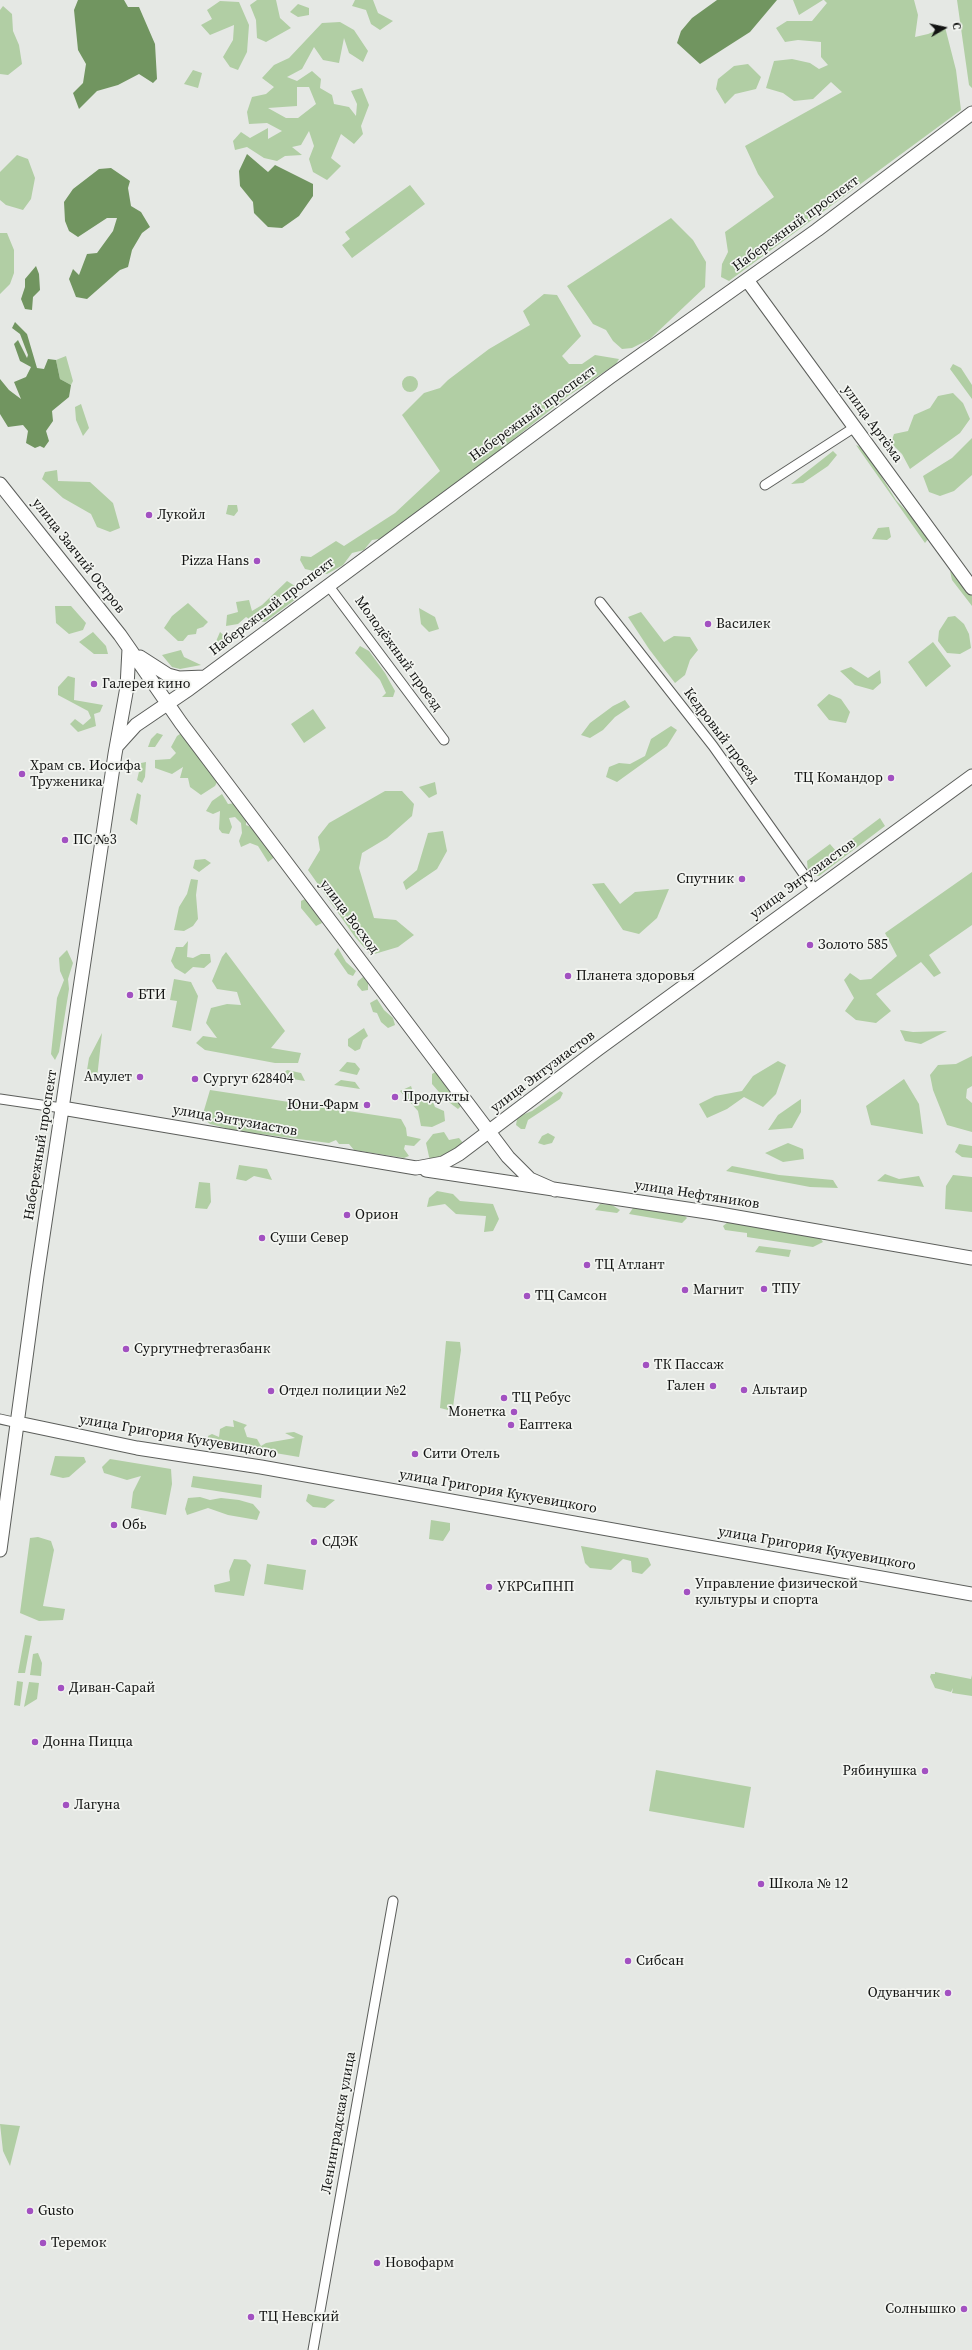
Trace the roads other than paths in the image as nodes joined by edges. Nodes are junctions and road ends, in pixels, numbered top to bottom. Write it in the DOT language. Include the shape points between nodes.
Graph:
graph roads {
  1 [pos="972,113"];
  2 [pos="747,280"];
  3 [pos="855,427"];
  4 [pos="0,484"];
  5 [pos="765,485"];
  6 [pos="328,585"];
  7 [pos="972,588"];
  8 [pos="600,602"];
  9 [pos="129,649"];
  10 [pos="205,677"];
  11 [pos="168,702"];
  12 [pos="444,740"];
  13 [pos="117,746"];
  14 [pos="972,776"];
  15 [pos="815,890"];
  16 [pos="0,1099"];
  17 [pos="62,1108"];
  18 [pos="489,1131"];
  19 [pos="416,1168"];
  20 [pos="555,1190"];
  21 [pos="972,1258"];
  22 [pos="0,1419"];
  23 [pos="18,1422"];
  24 [pos="0,1550"];
  25 [pos="972,1594"];
  26 [pos="393,1901"];
  27 [pos="313,2350"];
  1 -- 2 [label="main road, Набережный проспект"];
  2 -- 3 [label="main road, улица Артёма"];
  2 -- 6 [label="main road, Набережный проспект" via="610,377"];
  3 -- 5 [label="street"];
  3 -- 7 [label="main road, улица Артёма"];
  4 -- 9 [label="main road, улица Заячий Остров" via="85,589"];
  6 -- 10 [label="main road, Набережный проспект"];
  6 -- 12 [label="street, Молодёжный проезд"];
  8 -- 15 [label="street, Кедровый проезд" via="713,746"];
  9 -- 10 [label="main road" via="168,675 179,678"];
  9 -- 11 [label="main road, улица Восход"];
  9 -- 13 [label="main road, Набережный проспект" via="128,687"];
  10 -- 11 [label="main road, Набережный проспект"];
  11 -- 13 [label="main road, Набережный проспект" via="136,725"];
  11 -- 18 [label="main road, улица Восход"];
  13 -- 17 [label="main road, Набережный проспект"];
  14 -- 15 [label="main road, улица Энтузиастов"];
  15 -- 18 [label="main road, улица Энтузиастов"];
  16 -- 17 [label="street"];
  17 -- 19 [label="main road, улица Энтузиастов"];
  17 -- 23 [label="main road, Набережный проспект"];
  18 -- 19 [label="main road, улица Энтузиастов" via="443,1163"];
  18 -- 20 [label="main road, улица Восход" via="516,1168 530,1179"];
  19 -- 20 [label="main road, улица Нефтяников"];
  20 -- 21 [label="main road, улица Нефтяников" via="714,1213"];
  22 -- 23 [label="street"];
  23 -- 24 [label="main road, Набережный проспект"];
  23 -- 25 [label="main road, улица Григория Кукуевицкого" via="137,1448 363,1485"];
  26 -- 27 [label="street, Ленинградская улица"];
}
